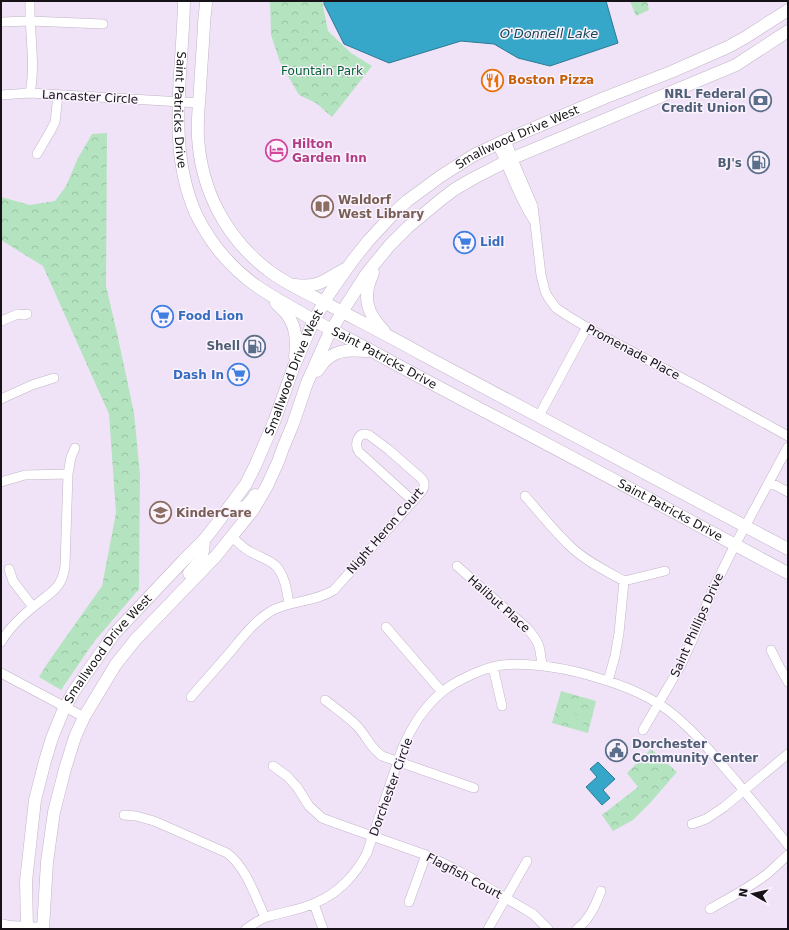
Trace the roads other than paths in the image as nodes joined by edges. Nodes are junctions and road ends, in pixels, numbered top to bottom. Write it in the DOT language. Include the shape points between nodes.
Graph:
graph roads {
  1 [pos="30,1"];
  2 [pos="184,1"];
  3 [pos="206,1"];
  4 [pos="788,10"];
  5 [pos="30,21"];
  6 [pos="1,22"];
  7 [pos="103,24"];
  8 [pos="788,31"];
  9 [pos="30,93"];
  10 [pos="1,95"];
  11 [pos="58,95"];
  12 [pos="179,101"];
  13 [pos="199,103"];
  14 [pos="501,142"];
  15 [pos="37,154"];
  16 [pos="509,160"];
  17 [pos="377,261"];
  18 [pos="348,268"];
  19 [pos="284,281"];
  20 [pos="270,295"];
  21 [pos="324,302"];
  22 [pos="342,312"];
  23 [pos="27,314"];
  24 [pos="314,320"];
  25 [pos="1,321"];
  26 [pos="587,327"];
  27 [pos="332,330"];
  28 [pos="388,335"];
  29 [pos="372,352"];
  30 [pos="294,366"];
  31 [pos="54,378"];
  32 [pos="307,383"];
  33 [pos="1,399"];
  34 [pos="539,416"];
  35 [pos="788,436"];
  36 [pos="788,447"];
  37 [pos="75,448"];
  38 [pos="283,448"];
  39 [pos="68,474"];
  40 [pos="1,482"];
  41 [pos="770,482"];
  42 [pos="788,492"];
  43 [pos="525,496"];
  44 [pos="413,502"];
  45 [pos="229,507"];
  46 [pos="745,527"];
  47 [pos="232,537"];
  48 [pos="204,540"];
  49 [pos="734,545"];
  50 [pos="788,549"];
  51 [pos="457,566"];
  52 [pos="9,570"];
  53 [pos="664,571"];
  54 [pos="788,573"];
  55 [pos="624,581"];
  56 [pos="289,604"];
  57 [pos="33,607"];
  58 [pos="386,627"];
  59 [pos="1,642"];
  60 [pos="771,650"];
  61 [pos="116,664"];
  62 [pos="542,666"];
  63 [pos="493,667"];
  64 [pos="1,673"];
  65 [pos="608,681"];
  66 [pos="788,682"];
  67 [pos="442,692"];
  68 [pos="191,697"];
  69 [pos="325,700"];
  70 [pos="658,704"];
  71 [pos="502,706"];
  72 [pos="65,708"];
  73 [pos="84,717"];
  74 [pos="643,730"];
  75 [pos="788,754"];
  76 [pos="398,762"];
  77 [pos="273,766"];
  78 [pos="474,788"];
  79 [pos="744,791"];
  80 [pos="124,815"];
  81 [pos="692,824"];
  82 [pos="373,836"];
  83 [pos="788,844"];
  84 [pos="426,855"];
  85 [pos="788,855"];
  86 [pos="527,861"];
  87 [pos="601,892"];
  88 [pos="506,898"];
  89 [pos="409,902"];
  90 [pos="314,904"];
  91 [pos="710,909"];
  92 [pos="265,917"];
  93 [pos="1,925"];
  94 [pos="27,928"];
  95 [pos="43,929"];
  96 [pos="246,929"];
  97 [pos="323,929"];
  98 [pos="488,929"];
  99 [pos="548,929"];
  100 [pos="577,929"];
  1 -- 5 [label="street"];
  2 -- 12 [label="main road, Saint Patricks Drive"];
  3 -- 13 [label="main road, Saint Patricks Drive"];
  4 -- 14 [label="main road, Smallwood Drive West" via="728,47"];
  5 -- 6 [label="street"];
  5 -- 7 [label="street"];
  5 -- 9 [label="street"];
  8 -- 16 [label="main road, Smallwood Drive West" via="736,65"];
  9 -- 10 [label="street, Lancaster Circle"];
  9 -- 11 [label="street, Lancaster Circle"];
  11 -- 12 [label="street, Lancaster Circle"];
  11 -- 15 [label="street" via="55,122"];
  12 -- 13 [label="street, Lancaster Circle"];
  12 -- 20 [label="main road, Saint Patricks Drive" via="178,129 182,166 188,194 197,216 223,255"];
  13 -- 19 [label="main road, Saint Patricks Drive" via="198,139 202,168 212,199 239,243"];
  14 -- 16 [label="street, Promenade Place"];
  14 -- 18 [label="main road, Smallwood Drive West" via="468,159 407,201 369,240"];
  16 -- 17 [label="main road, Smallwood Drive West" via="443,198 408,227"];
  16 -- 26 [label="street, Promenade Place" via="526,209 536,224 541,276 548,297 556,308"];
  17 -- 22 [label="main road, Smallwood Drive West"];
  17 -- 28 [label="main road" via="368,286 368,305 373,318"];
  18 -- 19 [label="main road" via="318,284 300,285"];
  18 -- 21 [label="main road, Smallwood Drive West"];
  19 -- 21 [label="main road, Saint Patricks Drive"];
  20 -- 24 [label="main road, Saint Patricks Drive"];
  20 -- 30 [label="main road" via="294,327"];
  21 -- 22 [label="main road, Saint Patricks Drive"];
  21 -- 24 [label="main road, Smallwood Drive West"];
  22 -- 27 [label="main road, Smallwood Drive West"];
  22 -- 28 [label="main road, Saint Patricks Drive"];
  23 -- 25 [label="street" via="18,314"];
  24 -- 27 [label="main road, Saint Patricks Drive"];
  24 -- 30 [label="main road, Smallwood Drive West"];
  26 -- 34 [label="street"];
  26 -- 35 [label="street, Promenade Place"];
  27 -- 29 [label="main road, Saint Patricks Drive"];
  27 -- 32 [label="main road, Smallwood Drive West"];
  28 -- 34 [label="main road, Saint Patricks Drive"];
  29 -- 32 [label="main road" via="340,352 327,359"];
  29 -- 49 [label="main road, Saint Patricks Drive"];
  30 -- 45 [label="main road, Smallwood Drive West" via="255,466 246,484"];
  31 -- 33 [label="street"];
  32 -- 38 [label="main road, Smallwood Drive West" via="294,424"];
  34 -- 46 [label="main road, Saint Patricks Drive"];
  36 -- 41 [label="street, Saint Phillips Drive"];
  37 -- 39 [label="street"];
  38 -- 45 [label="main road" via="248,505 241,508"];
  38 -- 47 [label="main road, Smallwood Drive West" via="260,498"];
  39 -- 40 [label="street" via="25,475"];
  39 -- 57 [label="street" via="63,578 54,590"];
  41 -- 42 [label="street"];
  41 -- 46 [label="street, Saint Phillips Drive"];
  43 -- 55 [label="street" via="572,548"];
  44 -- 44 [label="street, Night Heron Court" via="359,452 356,444 363,434 369,435 389,450 424,480 424,489"];
  44 -- 56 [label="street, Night Heron Court" via="334,590 323,596"];
  45 -- 48 [label="main road, Smallwood Drive West"];
  46 -- 49 [label="street, Saint Phillips Drive"];
  46 -- 50 [label="main road, Saint Patricks Drive"];
  47 -- 56 [label="street" via="250,552 276,566 284,582"];
  47 -- 61 [label="main road, Smallwood Drive West" via="136,639"];
  48 -- 61 [label="main road" via="202,558 141,624"];
  48 -- 72 [label="main road, Smallwood Drive West" via="114,634"];
  49 -- 54 [label="main road, Saint Patricks Drive"];
  49 -- 70 [label="street, Saint Phillips Drive" via="681,665"];
  51 -- 62 [label="street, Halibut Place" via="536,638"];
  52 -- 57 [label="street" via="13,581"];
  53 -- 55 [label="street"];
  55 -- 65 [label="street" via="618,643"];
  56 -- 68 [label="street, Night Heron Court" via="272,611 258,621"];
  57 -- 59 [label="street"];
  58 -- 67 [label="street"];
  60 -- 66 [label="street"];
  61 -- 73 [label="main road, Smallwood Drive West"];
  62 -- 63 [label="street, Dorchester Circle"];
  62 -- 65 [label="street, Dorchester Circle" via="576,671"];
  63 -- 67 [label="street, Dorchester Circle" via="465,678"];
  63 -- 71 [label="street"];
  64 -- 72 [label="street"];
  65 -- 70 [label="street, Dorchester Circle"];
  67 -- 76 [label="street, Dorchester Circle" via="416,722"];
  69 -- 76 [label="street" via="355,724 382,756"];
  70 -- 74 [label="street, Saint Phillips Drive"];
  70 -- 79 [label="street, Dorchester Circle" via="702,742"];
  72 -- 73 [label="street"];
  72 -- 94 [label="main road, Smallwood Drive West" via="52,738 35,800 26,881"];
  73 -- 95 [label="main road, Smallwood Drive West" via="75,737 54,812 47,862"];
  75 -- 79 [label="street"];
  76 -- 78 [label="street"];
  76 -- 82 [label="street, Dorchester Circle"];
  77 -- 82 [label="street, Flagfish Court" via="287,776 309,806 322,818"];
  79 -- 81 [label="street" via="724,808"];
  79 -- 83 [label="street, Dorchester Circle"];
  80 -- 92 [label="street" via="154,821 227,853 242,869"];
  82 -- 84 [label="street, Flagfish Court"];
  82 -- 90 [label="street, Dorchester Circle" via="364,858 351,876 332,894"];
  84 -- 88 [label="street, Flagfish Court"];
  84 -- 89 [label="street"];
  85 -- 91 [label="street" via="768,874"];
  86 -- 88 [label="street"];
  87 -- 100 [label="street" via="588,919"];
  88 -- 98 [label="street"];
  88 -- 99 [label="street, Flagfish Court" via="532,914"];
  90 -- 92 [label="street, Dorchester Circle"];
  90 -- 97 [label="street"];
  92 -- 96 [label="street, Dorchester Circle"];
  93 -- 94 [label="main road"];
  94 -- 95 [label="main road"];
}
